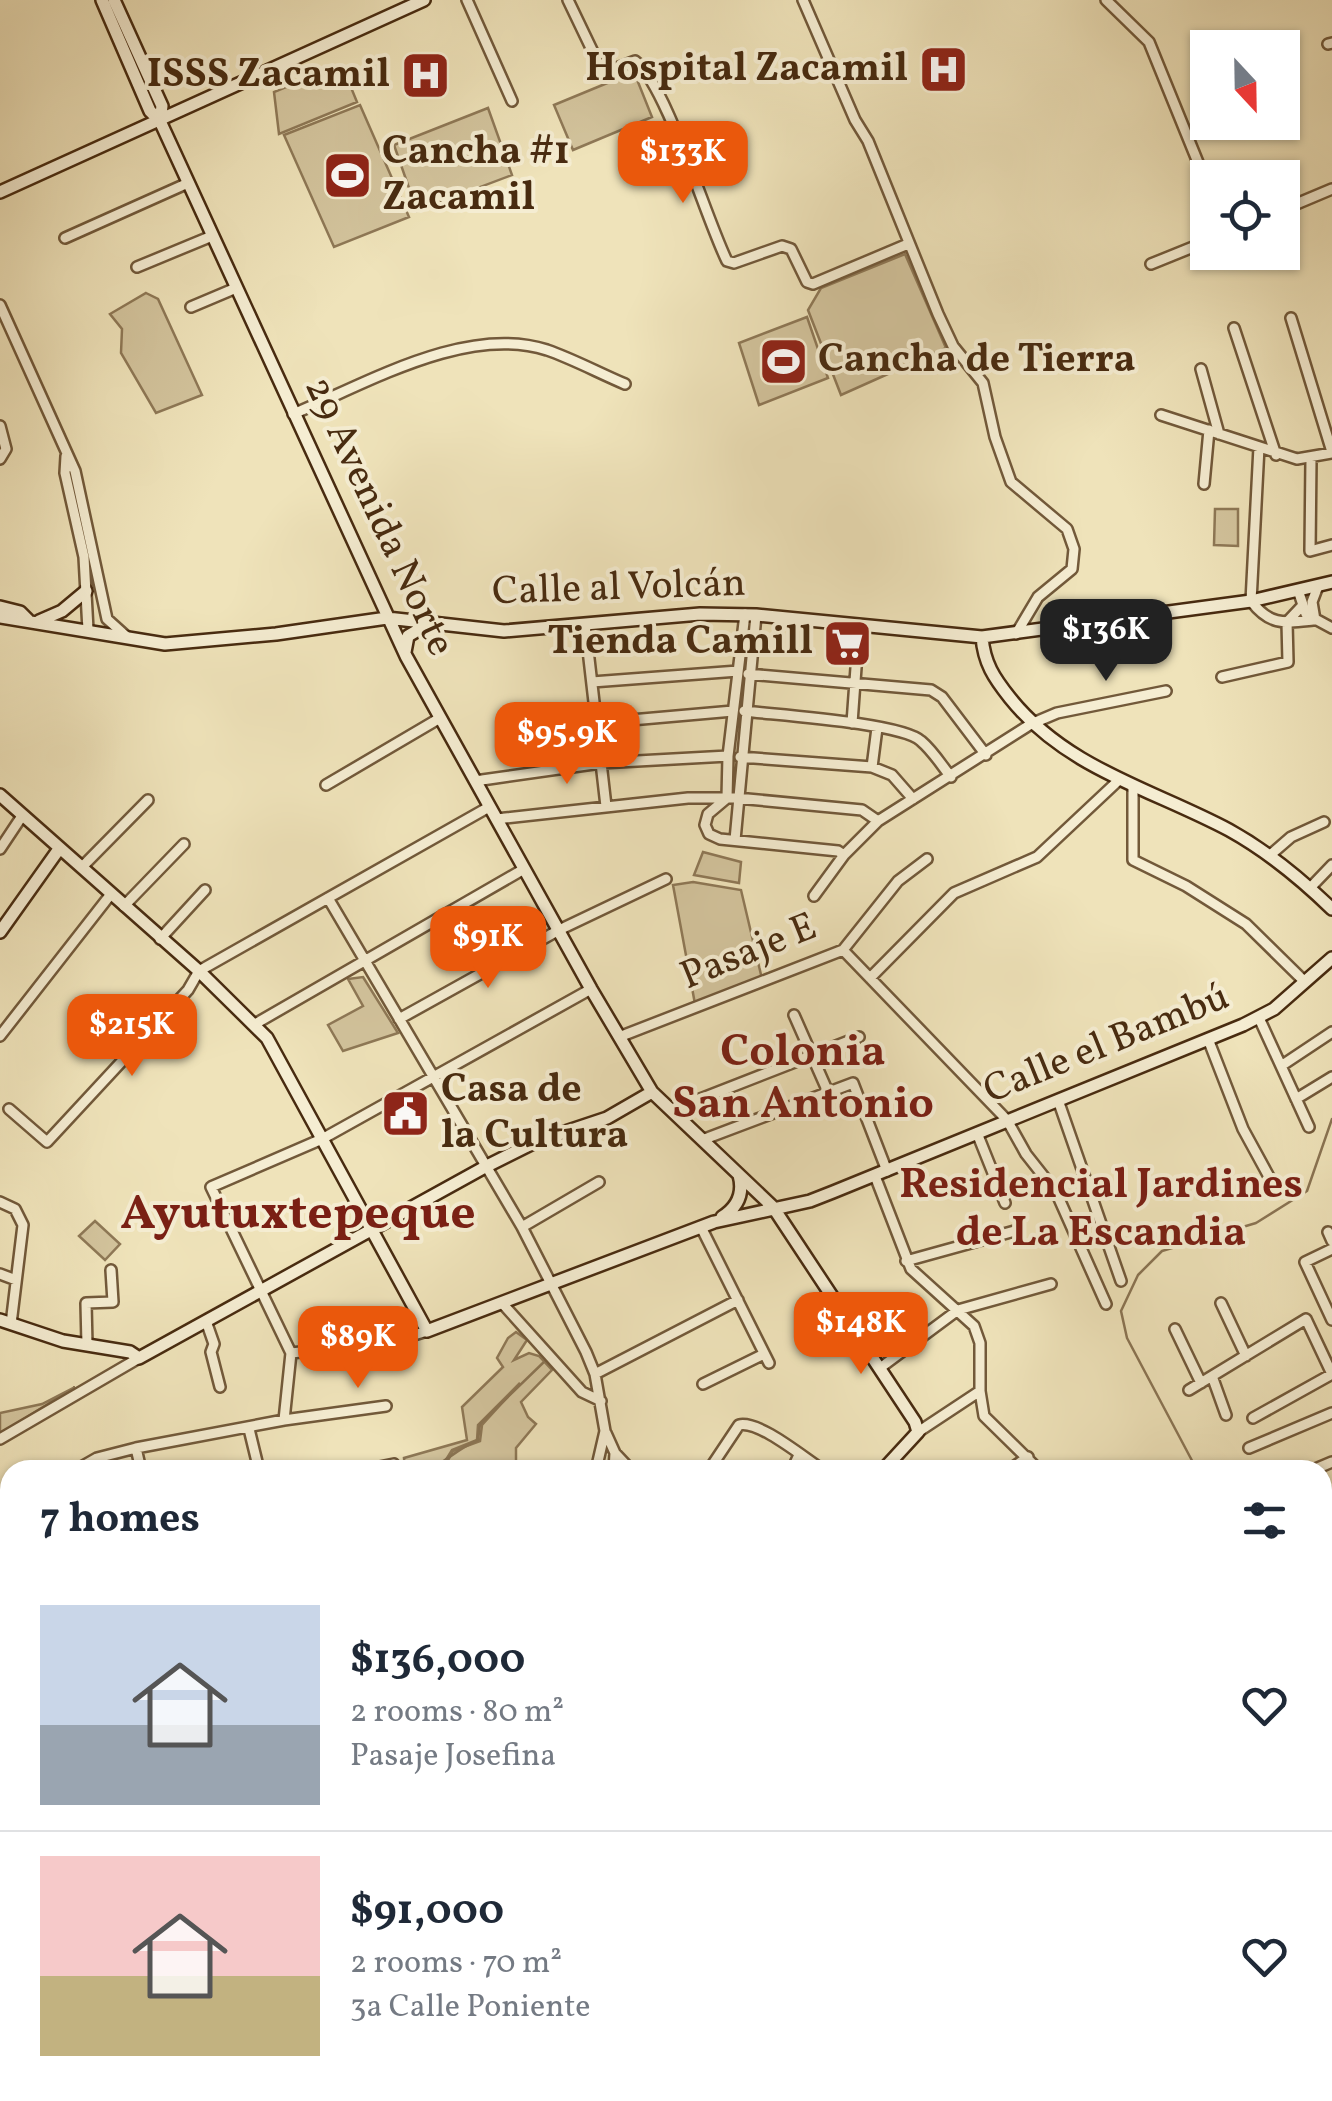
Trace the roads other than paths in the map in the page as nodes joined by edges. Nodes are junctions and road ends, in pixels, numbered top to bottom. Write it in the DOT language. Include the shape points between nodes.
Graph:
graph roads {
  1 [pos="102,0"];
  2 [pos="114,0"];
  3 [pos="424,0"];
  4 [pos="468,0"];
  5 [pos="568,0"];
  6 [pos="803,0"];
  7 [pos="1106,0"];
  8 [pos="512,101"];
  9 [pos="160,121"];
  10 [pos="1197,160"];
  11 [pos="188,183"];
  12 [pos="1332,189"];
  13 [pos="0,192"];
  14 [pos="1300,202"];
  15 [pos="212,236"];
  16 [pos="65,238"];
  17 [pos="908,244"];
  18 [pos="1190,248"];
  19 [pos="1151,264"];
  20 [pos="137,267"];
  21 [pos="236,288"];
  22 [pos="0,305"];
  23 [pos="191,308"];
  24 [pos="1290,318"];
  25 [pos="1234,328"];
  26 [pos="1201,369"];
  27 [pos="624,384"];
  28 [pos="292,414"];
  29 [pos="1161,415"];
  30 [pos="0,426"];
  31 [pos="1214,432"];
  32 [pos="1259,447"];
  33 [pos="1332,452"];
  34 [pos="1276,454"];
  35 [pos="0,458"];
  36 [pos="1311,459"];
  37 [pos="1204,484"];
  38 [pos="1332,545"];
  39 [pos="1332,582"];
  40 [pos="1318,586"];
  41 [pos="1298,590"];
  42 [pos="92,591"];
  43 [pos="1251,601"];
  44 [pos="1303,606"];
  45 [pos="0,607"];
  46 [pos="750,614"];
  47 [pos="0,618"];
  48 [pos="387,618"];
  49 [pos="32,620"];
  50 [pos="1287,622"];
  51 [pos="1314,622"];
  52 [pos="430,623"];
  53 [pos="584,624"];
  54 [pos="859,626"];
  55 [pos="1332,628"];
  56 [pos="88,630"];
  57 [pos="1016,634"];
  58 [pos="982,638"];
  59 [pos="134,641"];
  60 [pos="406,656"];
  61 [pos="743,672"];
  62 [pos="1222,677"];
  63 [pos="592,682"];
  64 [pos="855,682"];
  65 [pos="1166,692"];
  66 [pos="732,711"];
  67 [pos="744,711"];
  68 [pos="440,718"];
  69 [pos="597,723"];
  70 [pos="852,723"];
  71 [pos="546,724"];
  72 [pos="1031,724"];
  73 [pos="877,728"];
  74 [pos="986,755"];
  75 [pos="728,756"];
  76 [pos="740,757"];
  77 [pos="601,763"];
  78 [pos="872,768"];
  79 [pos="951,777"];
  80 [pos="1119,780"];
  81 [pos="475,781"];
  82 [pos="326,785"];
  83 [pos="1133,787"];
  84 [pos="0,795"];
  85 [pos="732,798"];
  86 [pos="913,799"];
  87 [pos="148,800"];
  88 [pos="606,806"];
  89 [pos="493,813"];
  90 [pos="22,816"];
  91 [pos="878,822"];
  92 [pos="1324,822"];
  93 [pos="735,840"];
  94 [pos="184,844"];
  95 [pos="0,849"];
  96 [pos="59,849"];
  97 [pos="844,855"];
  98 [pos="1269,856"];
  99 [pos="927,859"];
  100 [pos="1332,865"];
  101 [pos="82,867"];
  102 [pos="524,869"];
  103 [pos="666,878"];
  104 [pos="1310,888"];
  105 [pos="206,890"];
  106 [pos="111,894"];
  107 [pos="814,896"];
  108 [pos="328,898"];
  109 [pos="124,906"];
  110 [pos="1332,909"];
  111 [pos="558,930"];
  112 [pos="0,932"];
  113 [pos="160,940"];
  114 [pos="843,950"];
  115 [pos="1332,958"];
  116 [pos="364,961"];
  117 [pos="199,972"];
  118 [pos="870,978"];
  119 [pos="1305,982"];
  120 [pos="591,989"];
  121 [pos="794,1015"];
  122 [pos="1259,1018"];
  123 [pos="399,1019"];
  124 [pos="255,1024"];
  125 [pos="1332,1032"];
  126 [pos="0,1036"];
  127 [pos="859,1037"];
  128 [pos="619,1038"];
  129 [pos="1208,1040"];
  130 [pos="812,1055"];
  131 [pos="1281,1066"];
  132 [pos="1332,1077"];
  133 [pos="433,1079"];
  134 [pos="652,1092"];
  135 [pos="828,1092"];
  136 [pos="1296,1099"];
  137 [pos="1058,1100"];
  138 [pos="696,1101"];
  139 [pos="9,1110"];
  140 [pos="1007,1120"];
  141 [pos="1309,1127"];
  142 [pos="976,1133"];
  143 [pos="322,1139"];
  144 [pos="702,1140"];
  145 [pos="485,1166"];
  146 [pos="881,1173"];
  147 [pos="739,1174"];
  148 [pos="599,1182"];
  149 [pos="1273,1184"];
  150 [pos="0,1202"];
  151 [pos="1005,1203"];
  152 [pos="774,1207"];
  153 [pos="714,1222"];
  154 [pos="522,1227"];
  155 [pos="701,1227"];
  156 [pos="372,1230"];
  157 [pos="1018,1230"];
  158 [pos="1332,1249"];
  159 [pos="906,1261"];
  160 [pos="111,1270"];
  161 [pos="0,1274"];
  162 [pos="16,1280"];
  163 [pos="1121,1281"];
  164 [pos="551,1282"];
  165 [pos="1052,1284"];
  166 [pos="260,1292"];
  167 [pos="738,1300"];
  168 [pos="502,1303"];
  169 [pos="1221,1303"];
  170 [pos="1106,1304"];
  171 [pos="958,1310"];
  172 [pos="1332,1320"];
  173 [pos="6,1322"];
  174 [pos="206,1322"];
  175 [pos="1175,1329"];
  176 [pos="427,1331"];
  177 [pos="86,1345"];
  178 [pos="291,1354"];
  179 [pos="1246,1356"];
  180 [pos="139,1358"];
  181 [pos="880,1368"];
  182 [pos="595,1374"];
  183 [pos="1332,1374"];
  184 [pos="1212,1376"];
  185 [pos="703,1384"];
  186 [pos="1201,1384"];
  187 [pos="220,1387"];
  188 [pos="1190,1390"];
  189 [pos="980,1391"];
  190 [pos="601,1401"];
  191 [pos="386,1406"];
  192 [pos="1332,1413"];
  193 [pos="1226,1415"];
  194 [pos="1253,1418"];
  195 [pos="284,1420"];
  196 [pos="249,1429"];
  197 [pos="605,1431"];
  198 [pos="918,1432"];
  199 [pos="0,1440"];
  200 [pos="136,1448"];
  201 [pos="1249,1448"];
  202 [pos="615,1453"];
  203 [pos="799,1456"];
  204 [pos="1028,1457"];
  205 [pos="94,1460"];
  206 [pos="139,1460"];
  207 [pos="257,1460"];
  208 [pos="598,1460"];
  209 [pos="615,1460"];
  210 [pos="622,1460"];
  211 [pos="716,1460"];
  212 [pos="797,1460"];
  213 [pos="806,1460"];
  214 [pos="891,1460"];
  215 [pos="1024,1460"];
  216 [pos="1030,1460"];
  1 -- 9 [label="street, 29 Avenida Norte"];
  2 -- 9 [label="street, 29 Avenida Norte" via="162,106"];
  3 -- 9 [label="street"];
  4 -- 8 [label="street"];
  5 -- 17 [label="street" via="603,73 635,61 645,70 727,261 782,246 791,249 813,284"];
  6 -- 17 [label="street"];
  7 -- 10 [label="street" via="1149,42"];
  9 -- 11 [label="street, 29 Avenida Norte"];
  9 -- 13 [label="street"];
  11 -- 15 [label="street, 29 Avenida Norte"];
  11 -- 16 [label="street"];
  12 -- 14 [label="street"];
  15 -- 20 [label="street"];
  15 -- 21 [label="street, 29 Avenida Norte"];
  17 -- 57 [label="street" via="953,346 983,383 1010,482 1060,520 1074,549 1072,569 1038,597"];
  18 -- 19 [label="street"];
  21 -- 23 [label="street"];
  21 -- 28 [label="street, 29 Avenida Norte"];
  22 -- 42 [label="street" via="66,453"];
  24 -- 33 [label="street"];
  25 -- 34 [label="street"];
  26 -- 31 [label="street"];
  27 -- 28 [label="street" via="546,350 466,346"];
  28 -- 48 [label="street, 29 Avenida Norte"];
  29 -- 31 [label="street"];
  30 -- 35 [label="street" via="6,449"];
  31 -- 32 [label="street"];
  31 -- 37 [label="street"];
  32 -- 34 [label="street"];
  32 -- 43 [label="street"];
  33 -- 36 [label="street"];
  34 -- 36 [label="street"];
  36 -- 38 [label="street" via="1310,551"];
  39 -- 40 [label="street, Calle al Volcán"];
  40 -- 41 [label="street, Calle al Volcán"];
  40 -- 51 [label="street"];
  41 -- 43 [label="street, Calle al Volcán"];
  41 -- 44 [label="street"];
  42 -- 49 [label="street"];
  42 -- 56 [label="street"];
  42 -- 59 [label="street" via="116,630"];
  43 -- 50 [label="street" via="1268,619"];
  43 -- 57 [label="street, Calle al Volcán"];
  44 -- 50 [label="street"];
  44 -- 51 [label="street"];
  45 -- 49 [label="street, Calle al Volcán"];
  46 -- 53 [label="street, Calle al Volcán"];
  46 -- 54 [label="street, Calle al Volcán"];
  46 -- 61 [label="street"];
  47 -- 49 [label="street, Calle al Volcán"];
  48 -- 52 [label="street, Calle al Volcán"];
  48 -- 59 [label="street, Calle al Volcán" via="220,640"];
  48 -- 60 [label="street, 29 Avenida Norte"];
  49 -- 56 [label="street, Calle al Volcán"];
  50 -- 51 [label="street"];
  50 -- 62 [label="street" via="1288,662"];
  51 -- 55 [label="street"];
  52 -- 53 [label="street, Calle al Volcán" via="504,631"];
  52 -- 60 [label="street" via="408,636"];
  53 -- 63 [label="street"];
  54 -- 58 [label="street, Calle al Volcán"];
  54 -- 64 [label="street"];
  56 -- 59 [label="street, Calle al Volcán"];
  57 -- 58 [label="street, Calle al Volcán"];
  58 -- 72 [label="street" via="992,676"];
  60 -- 68 [label="street, 29 Avenida Norte"];
  61 -- 63 [label="street"];
  61 -- 64 [label="street"];
  61 -- 66 [label="street"];
  61 -- 67 [label="street"];
  63 -- 69 [label="street"];
  64 -- 70 [label="street"];
  64 -- 74 [label="street" via="931,690"];
  65 -- 72 [label="street"];
  66 -- 69 [label="street"];
  66 -- 75 [label="street"];
  67 -- 70 [label="street"];
  67 -- 76 [label="street"];
  68 -- 81 [label="street, 29 Avenida Norte"];
  68 -- 82 [label="street"];
  69 -- 71 [label="street"];
  69 -- 77 [label="street"];
  70 -- 73 [label="street"];
  72 -- 74 [label="street"];
  72 -- 80 [label="street"];
  73 -- 78 [label="street"];
  73 -- 79 [label="street" via="920,740"];
  74 -- 79 [label="street"];
  75 -- 77 [label="street"];
  75 -- 85 [label="street"];
  76 -- 78 [label="street"];
  76 -- 85 [label="street"];
  77 -- 81 [label="street"];
  77 -- 88 [label="street"];
  78 -- 86 [label="street" via="892,775"];
  79 -- 86 [label="street"];
  80 -- 83 [label="street"];
  80 -- 118 [label="street" via="1037,856 954,894"];
  81 -- 89 [label="street, 29 Avenida Norte"];
  83 -- 98 [label="street"];
  83 -- 119 [label="street" via="1133,860 1246,924"];
  84 -- 90 [label="street"];
  85 -- 88 [label="street"];
  85 -- 91 [label="street" via="862,810"];
  85 -- 93 [label="street"];
  85 -- 93 [label="street" via="708,814 705,825 708,834"];
  86 -- 91 [label="street"];
  87 -- 101 [label="street"];
  88 -- 89 [label="street"];
  89 -- 102 [label="street, 29 Avenida Norte"];
  89 -- 108 [label="street"];
  90 -- 95 [label="street"];
  90 -- 96 [label="street"];
  91 -- 97 [label="street"];
  92 -- 98 [label="street"];
  93 -- 97 [label="street"];
  94 -- 109 [label="street"];
  96 -- 101 [label="street"];
  96 -- 112 [label="street"];
  97 -- 107 [label="street"];
  98 -- 104 [label="street"];
  99 -- 114 [label="street, Pasaje E" via="898,881"];
  100 -- 104 [label="street"];
  101 -- 106 [label="street"];
  102 -- 111 [label="street, 29 Avenida Norte"];
  102 -- 116 [label="street"];
  103 -- 111 [label="street"];
  104 -- 110 [label="street"];
  105 -- 113 [label="street"];
  106 -- 109 [label="street"];
  106 -- 126 [label="street"];
  108 -- 116 [label="street"];
  108 -- 117 [label="street"];
  109 -- 113 [label="street"];
  111 -- 120 [label="street, 29 Avenida Norte"];
  111 -- 123 [label="street"];
  113 -- 117 [label="street"];
  114 -- 118 [label="street"];
  114 -- 128 [label="street, Pasaje E"];
  115 -- 119 [label="street, Calle el Bambú"];
  116 -- 123 [label="street"];
  116 -- 124 [label="street"];
  117 -- 124 [label="street"];
  117 -- 139 [label="street" via="48,1142"];
  118 -- 140 [label="street"];
  119 -- 122 [label="street, Calle el Bambú"];
  120 -- 128 [label="street, 29 Avenida Norte"];
  120 -- 133 [label="street"];
  121 -- 130 [label="street"];
  122 -- 129 [label="street, Calle el Bambú"];
  122 -- 131 [label="street"];
  123 -- 133 [label="street"];
  124 -- 143 [label="street"];
  125 -- 131 [label="street"];
  127 -- 130 [label="street"];
  128 -- 134 [label="street, 29 Avenida Norte"];
  129 -- 137 [label="street, Calle el Bambú"];
  129 -- 149 [label="street"];
  130 -- 135 [label="street"];
  130 -- 138 [label="street"];
  131 -- 136 [label="street"];
  132 -- 136 [label="street"];
  133 -- 143 [label="street"];
  133 -- 145 [label="street"];
  134 -- 144 [label="street, 29 Avenida Norte"];
  134 -- 145 [label="street" via="606,1118"];
  135 -- 144 [label="street"];
  135 -- 146 [label="street" via="853,1083"];
  136 -- 141 [label="street"];
  137 -- 140 [label="street, Calle el Bambú"];
  137 -- 163 [label="street"];
  140 -- 142 [label="street, Calle el Bambú"];
  140 -- 170 [label="street" via="1056,1192"];
  142 -- 146 [label="street, Calle el Bambú"];
  142 -- 151 [label="street"];
  143 -- 156 [label="street"];
  143 -- 166 [label="street" via="211,1187"];
  144 -- 147 [label="street, 29 Avenida Norte"];
  145 -- 154 [label="street"];
  145 -- 156 [label="street"];
  146 -- 152 [label="street, Calle el Bambú"];
  146 -- 159 [label="street"];
  147 -- 152 [label="street, 29 Avenida Norte"];
  147 -- 153 [label="street" via="738,1204"];
  148 -- 154 [label="street"];
  150 -- 162 [label="street" via="15,1208 23,1225"];
  152 -- 153 [label="street, Calle el Bambú"];
  152 -- 181 [label="street, 29 Avenida Norte"];
  153 -- 155 [label="street, Calle el Bambú"];
  154 -- 164 [label="street"];
  155 -- 164 [label="street, Calle el Bambú"];
  155 -- 167 [label="street"];
  156 -- 166 [label="street"];
  156 -- 176 [label="street"];
  157 -- 159 [label="street"];
  158 -- 172 [label="street" via="1305,1262"];
  159 -- 171 [label="street"];
  160 -- 177 [label="street" via="114,1302 86,1304"];
  161 -- 162 [label="street"];
  162 -- 173 [label="street"];
  164 -- 168 [label="street, Calle el Bambú"];
  164 -- 182 [label="street"];
  165 -- 171 [label="street"];
  166 -- 174 [label="street"];
  166 -- 178 [label="street"];
  167 -- 182 [label="street"];
  167 -- 185 [label="street" via="766,1359"];
  168 -- 176 [label="street, Calle el Bambú"];
  168 -- 190 [label="street" via="582,1392"];
  169 -- 179 [label="street"];
  171 -- 181 [label="street"];
  171 -- 189 [label="street" via="980,1340"];
  173 -- 177 [label="street"];
  174 -- 180 [label="street"];
  174 -- 187 [label="street"];
  175 -- 186 [label="street"];
  176 -- 178 [label="street" via="388,1343"];
  177 -- 180 [label="street"];
  178 -- 195 [label="street"];
  179 -- 183 [label="street" via="1306,1320"];
  179 -- 184 [label="street"];
  180 -- 199 [label="street"];
  181 -- 198 [label="street, 29 Avenida Norte"];
  182 -- 190 [label="street"];
  183 -- 194 [label="street"];
  184 -- 186 [label="street"];
  184 -- 193 [label="street"];
  186 -- 188 [label="street"];
  189 -- 198 [label="street"];
  189 -- 204 [label="street" via="984,1416"];
  190 -- 197 [label="street"];
  191 -- 195 [label="street"];
  192 -- 201 [label="street"];
  195 -- 196 [label="street"];
  196 -- 200 [label="street"];
  196 -- 207 [label="street"];
  197 -- 202 [label="street"];
  197 -- 208 [label="street"];
  198 -- 214 [label="street"];
  200 -- 205 [label="street"];
  200 -- 206 [label="street"];
  202 -- 209 [label="street"];
  202 -- 210 [label="street"];
  203 -- 211 [label="street" via="745,1423"];
  203 -- 212 [label="street"];
  203 -- 213 [label="street"];
  204 -- 215 [label="street"];
  204 -- 216 [label="street"];
}
